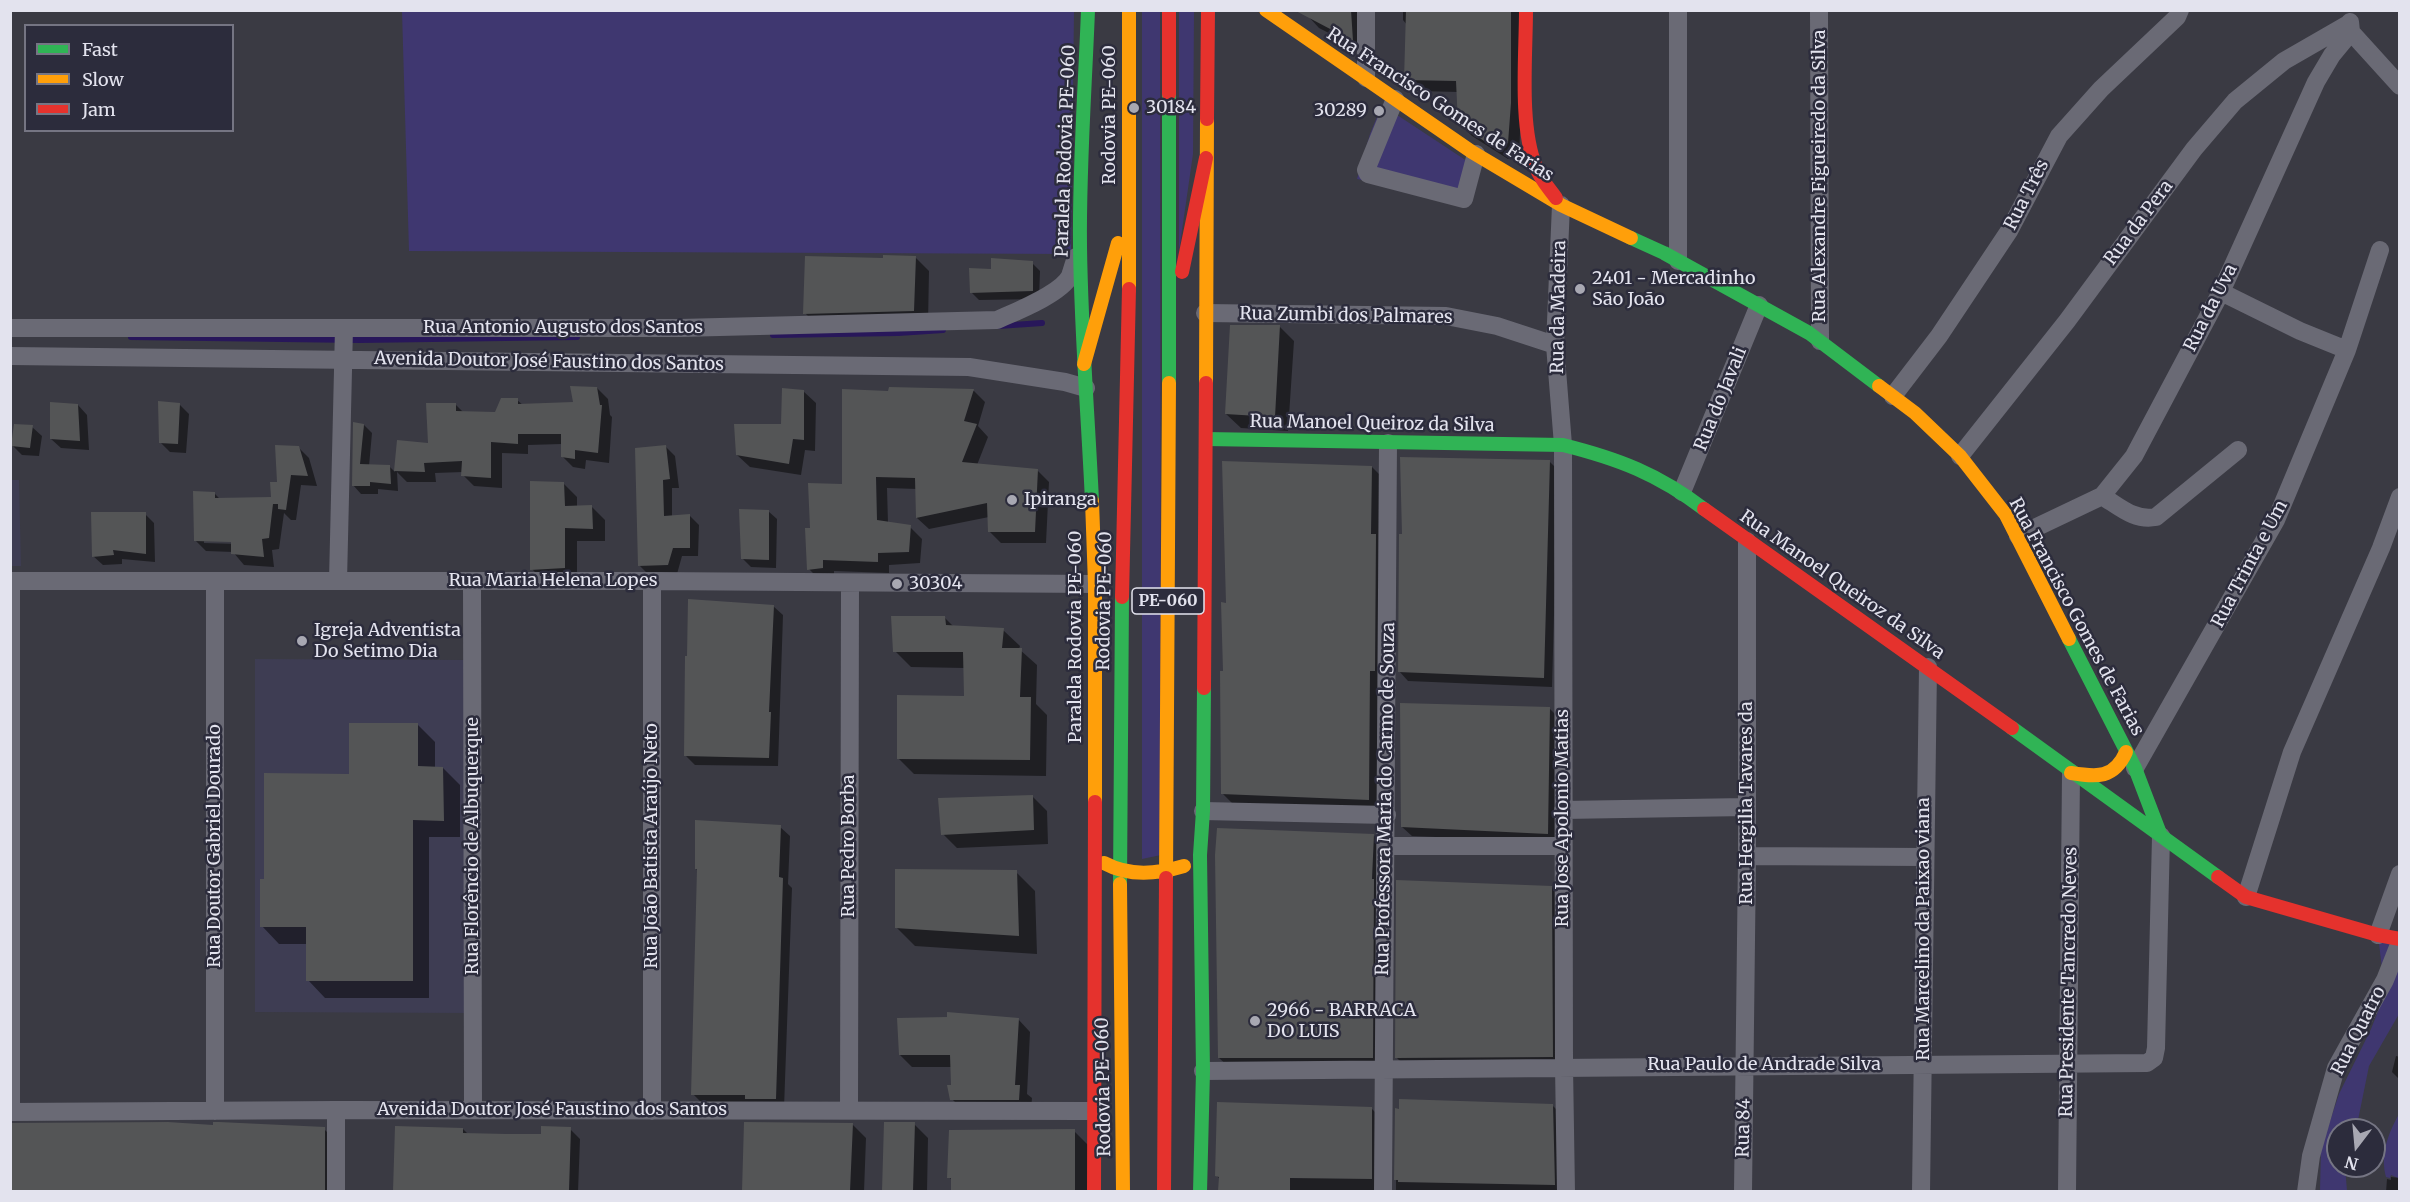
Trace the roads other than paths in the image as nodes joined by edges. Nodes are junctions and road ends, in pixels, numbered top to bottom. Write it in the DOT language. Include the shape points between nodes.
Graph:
graph roads {
  1 [pos="1088,10"];
  2 [pos="1129,10"];
  3 [pos="1169,10"];
  4 [pos="1208,10"];
  5 [pos="1266,10"];
  6 [pos="1366,10"];
  7 [pos="1526,10"];
  8 [pos="1678,10"];
  9 [pos="1819,10"];
  10 [pos="2180,10"];
  11 [pos="2350,22"];
  12 [pos="1366,78"];
  13 [pos="2400,86"];
  14 [pos="1395,99"];
  15 [pos="1528,116"];
  16 [pos="1516,143"];
  17 [pos="1206,158"];
  18 [pos="1490,158"];
  19 [pos="1561,206"];
  20 [pos="1128,207"];
  21 [pos="1080,244"];
  22 [pos="2380,250"];
  23 [pos="1678,261"];
  24 [pos="2221,292"];
  25 [pos="1759,306"];
  26 [pos="1204,313"];
  27 [pos="10,328"];
  28 [pos="1169,338"];
  29 [pos="1820,341"];
  30 [pos="344,344"];
  31 [pos="1556,345"];
  32 [pos="2348,350"];
  33 [pos="10,356"];
  34 [pos="1084,364"];
  35 [pos="1086,388"];
  36 [pos="1893,396"];
  37 [pos="1206,439"];
  38 [pos="1388,443"];
  39 [pos="1563,445"];
  40 [pos="2238,450"];
  41 [pos="1960,456"];
  42 [pos="1682,492"];
  43 [pos="2102,495"];
  44 [pos="2400,497"];
  45 [pos="2018,536"];
  46 [pos="1747,542"];
  47 [pos="11,581"];
  48 [pos="214,581"];
  49 [pos="338,581"];
  50 [pos="652,581"];
  51 [pos="472,582"];
  52 [pos="850,583"];
  53 [pos="1095,584"];
  54 [pos="1928,668"];
  55 [pos="2130,760"];
  56 [pos="2072,773"];
  57 [pos="1746,807"];
  58 [pos="1563,810"];
  59 [pos="1203,811"];
  60 [pos="1387,815"];
  61 [pos="2161,836"];
  62 [pos="1386,846"];
  63 [pos="1563,846"];
  64 [pos="1093,853"];
  65 [pos="1200,855"];
  66 [pos="1747,856"];
  67 [pos="1924,857"];
  68 [pos="1120,872"];
  69 [pos="1165,872"];
  70 [pos="2400,874"];
  71 [pos="2246,897"];
  72 [pos="2378,935"];
  73 [pos="2400,941"];
  74 [pos="2069,1063"];
  75 [pos="1923,1064"];
  76 [pos="1745,1065"];
  77 [pos="1563,1066"];
  78 [pos="1382,1068"];
  79 [pos="1203,1071"];
  80 [pos="849,1109"];
  81 [pos="336,1110"];
  82 [pos="473,1110"];
  83 [pos="215,1111"];
  84 [pos="652,1111"];
  85 [pos="1094,1111"];
  86 [pos="11,1112"];
  87 [pos="336,1191"];
  88 [pos="1094,1191"];
  89 [pos="1123,1191"];
  90 [pos="1164,1191"];
  91 [pos="1200,1191"];
  92 [pos="1383,1191"];
  93 [pos="1566,1191"];
  94 [pos="1743,1191"];
  95 [pos="1921,1191"];
  96 [pos="2067,1191"];
  97 [pos="2306,1191"];
  1 -- 21 [label="main road, Paralela Rodovia PE-060"];
  2 -- 20 [label="main road, Rodovia PE-060 / PE-060"];
  3 -- 28 [label="main road, PE-060"];
  4 -- 17 [label="main road, PE-060"];
  5 -- 12 [label="main road, Rua Francisco Gomes de Farias"];
  6 -- 12 [label="street"];
  7 -- 15 [label="main road"];
  8 -- 23 [label="street"];
  9 -- 29 [label="street, Rua Alexandre Figueiredo da Silva"];
  10 -- 36 [label="street, Rua Três" via="2059,136 2009,231 1939,336"];
  11 -- 13 [label="street"];
  11 -- 24 [label="street, Rua da Uva" via="2316,82"];
  11 -- 41 [label="street, Rua da Pera" via="2284,61 2235,101 2194,149 2067,321"];
  12 -- 14 [label="main road, Rua Francisco Gomes de Farias"];
  14 -- 18 [label="main road, Rua Francisco Gomes de Farias"];
  14 -- 18 [label="street" via="1366,172 1370,176 1464,199"];
  15 -- 16 [label="main road"];
  15 -- 19 [label="main road" via="1534,164"];
  17 -- 26 [label="main road, PE-060"];
  17 -- 28 [label="main road"];
  18 -- 19 [label="main road, Rua Francisco Gomes de Farias"];
  19 -- 23 [label="main road, Rua Francisco Gomes de Farias"];
  19 -- 31 [label="street, Rua da Madeira"];
  20 -- 34 [label="main road"];
  20 -- 68 [label="main road, Rodovia PE-060 / PE-060"];
  21 -- 30 [label="street, Rua Antonio Augusto dos Santos" via="1069,278 1047,296 997,320 680,328"];
  21 -- 34 [label="main road, Paralela Rodovia PE-060"];
  22 -- 32 [label="street, Rua Trinta e Um"];
  23 -- 25 [label="main road, Rua Francisco Gomes de Farias"];
  24 -- 32 [label="street"];
  24 -- 43 [label="street, Rua da Uva" via="2134,456"];
  25 -- 29 [label="main road, Rua Francisco Gomes de Farias"];
  25 -- 42 [label="street, Rua do Javali"];
  26 -- 31 [label="street, Rua Zumbi dos Palmares" via="1446,316 1497,326"];
  26 -- 37 [label="main road, PE-060"];
  27 -- 30 [label="street, Rua Antonio Augusto dos Santos"];
  28 -- 69 [label="main road, PE-060"];
  29 -- 36 [label="main road, Rua Francisco Gomes de Farias"];
  30 -- 33 [label="street, Avenida Doutor José Faustino dos Santos"];
  30 -- 35 [label="street, Avenida Doutor José Faustino dos Santos" via="969,367"];
  30 -- 49 [label="street"];
  31 -- 39 [label="street, Rua da Madeira"];
  32 -- 55 [label="street, Rua Trinta e Um" via="2276,520"];
  34 -- 35 [label="main road, Paralela Rodovia PE-060"];
  35 -- 53 [label="main road, Paralela Rodovia PE-060"];
  36 -- 41 [label="main road, Rua Francisco Gomes de Farias"];
  37 -- 38 [label="main road, Rua Manoel Queiroz da Silva"];
  37 -- 59 [label="main road, PE-060"];
  38 -- 39 [label="main road, Rua Manoel Queiroz da Silva"];
  38 -- 60 [label="street, Rua Professora Maria do Carmo de Souza"];
  39 -- 42 [label="main road, Rua Manoel Queiroz da Silva" via="1641,469"];
  39 -- 58 [label="street, Rua Jose Apolonio Matias"];
  40 -- 43 [label="street" via="2156,517 2145,519 2130,514"];
  41 -- 45 [label="main road, Rua Francisco Gomes de Farias"];
  42 -- 46 [label="main road, Rua Manoel Queiroz da Silva"];
  43 -- 45 [label="street, Rua da Uva"];
  44 -- 71 [label="street" via="2292,752"];
  45 -- 55 [label="main road, Rua Francisco Gomes de Farias"];
  46 -- 54 [label="main road, Rua Manoel Queiroz da Silva"];
  46 -- 57 [label="street, Rua Hergilia Tavares da"];
  47 -- 48 [label="street, Rua Maria Helena Lopes"];
  47 -- 86 [label="street"];
  48 -- 49 [label="street, Rua Maria Helena Lopes"];
  48 -- 83 [label="street, Rua Doutor Gabriel Dourado"];
  49 -- 51 [label="street, Rua Maria Helena Lopes"];
  50 -- 51 [label="street, Rua Maria Helena Lopes"];
  50 -- 52 [label="street, Rua Maria Helena Lopes"];
  50 -- 84 [label="street, Rua João Batista Araújo Neto"];
  51 -- 82 [label="street, Rua Florêncio de Albuquerque"];
  52 -- 53 [label="street, Rua Maria Helena Lopes"];
  52 -- 80 [label="street, Rua Pedro Borba"];
  53 -- 64 [label="main road, Paralela Rodovia PE-060"];
  54 -- 56 [label="main road, Rua Manoel Queiroz da Silva"];
  54 -- 67 [label="street, Rua Marcelino da Paixao viana"];
  55 -- 56 [label="main road" via="2097,777"];
  55 -- 61 [label="main road, Rua Francisco Gomes de Farias"];
  56 -- 61 [label="main road, Rua Manoel Queiroz da Silva"];
  56 -- 74 [label="street, Rua Presidente Tancredo Neves"];
  57 -- 58 [label="street"];
  57 -- 66 [label="street, Rua Hergilia Tavares da"];
  58 -- 63 [label="street, Rua Jose Apolonio Matias"];
  59 -- 60 [label="street"];
  59 -- 65 [label="main road, PE-060"];
  60 -- 62 [label="street, Rua Professora Maria do Carmo de Souza"];
  61 -- 71 [label="main road, Rua Manoel Queiroz da Silva"];
  61 -- 74 [label="street, Rua Paulo de Andrade Silva" via="2154,1058 2147,1062"];
  62 -- 63 [label="street"];
  62 -- 78 [label="street, Rua Professora Maria do Carmo de Souza"];
  63 -- 77 [label="street, Rua Jose Apolonio Matias"];
  64 -- 68 [label="main road"];
  64 -- 85 [label="main road, Paralela Rodovia PE-060"];
  65 -- 69 [label="main road"];
  65 -- 79 [label="main road, PE-060"];
  66 -- 67 [label="street"];
  66 -- 76 [label="street, Rua Hergilia Tavares da"];
  67 -- 75 [label="street, Rua Marcelino da Paixao viana"];
  68 -- 69 [label="main road"];
  68 -- 89 [label="main road, Rodovia PE-060 / PE-060"];
  69 -- 90 [label="main road, PE-060"];
  70 -- 72 [label="street"];
  71 -- 72 [label="main road, Rua Manoel Queiroz da Silva"];
  72 -- 73 [label="main road, Rua Manoel Queiroz da Silva"];
  73 -- 97 [label="street, Rua Quatro" via="2385,980 2336,1068 2311,1156"];
  74 -- 75 [label="street, Rua Paulo de Andrade Silva"];
  74 -- 96 [label="street, Rua Presidente Tancredo Neves"];
  75 -- 76 [label="street, Rua Paulo de Andrade Silva"];
  75 -- 95 [label="street, Rua Marcelino da Paixao viana"];
  76 -- 77 [label="street, Rua Paulo de Andrade Silva"];
  76 -- 94 [label="street, Rua 84"];
  77 -- 78 [label="street, Rua Paulo de Andrade Silva"];
  77 -- 93 [label="street, Rua Jose Apolonio Matias"];
  78 -- 79 [label="street, Rua Paulo de Andrade Silva"];
  78 -- 92 [label="street, Rua Professora Maria do Carmo de Souza"];
  79 -- 91 [label="main road, PE-060"];
  80 -- 84 [label="street, Avenida Doutor José Faustino dos Santos"];
  80 -- 85 [label="street, Avenida Doutor José Faustino dos Santos"];
  81 -- 82 [label="street, Avenida Doutor José Faustino dos Santos"];
  81 -- 83 [label="street, Avenida Doutor José Faustino dos Santos"];
  81 -- 87 [label="street"];
  82 -- 84 [label="street, Avenida Doutor José Faustino dos Santos"];
  83 -- 86 [label="street, Avenida Doutor José Faustino dos Santos"];
  85 -- 88 [label="main road, Paralela Rodovia PE-060"];
}
